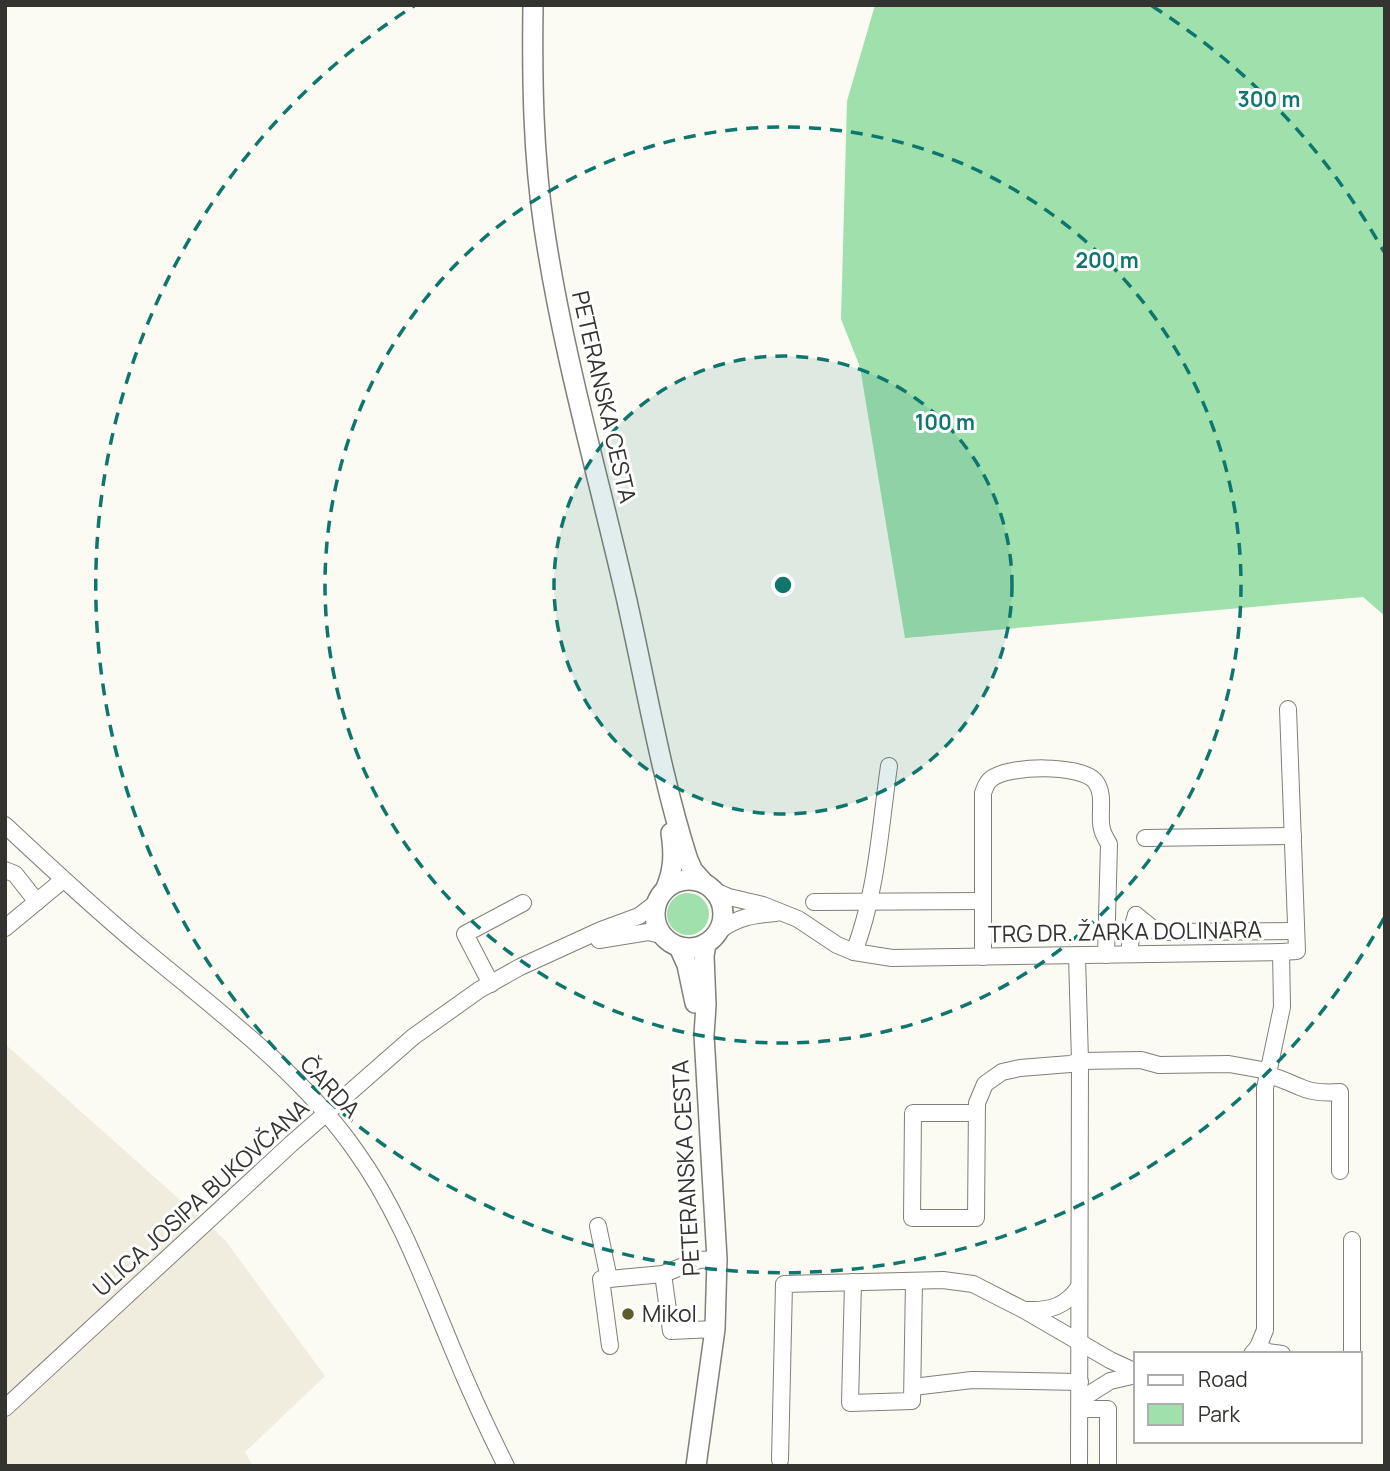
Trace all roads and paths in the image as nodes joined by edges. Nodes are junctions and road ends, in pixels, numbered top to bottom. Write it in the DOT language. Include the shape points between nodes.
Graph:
graph roads {
  1 [pos="533,5"];
  2 [pos="1288,709"];
  3 [pos="889,766"];
  4 [pos="669,793"];
  5 [pos="5,825"];
  6 [pos="1293,836"];
  7 [pos="1145,838"];
  8 [pos="5,870"];
  9 [pos="63,880"];
  10 [pos="709,887"];
  11 [pos="661,896"];
  12 [pos="870,901"];
  13 [pos="983,901"];
  14 [pos="37,902"];
  15 [pos="814,902"];
  16 [pos="523,903"];
  17 [pos="782,913"];
  18 [pos="1136,915"];
  19 [pos="5,928"];
  20 [pos="1296,931"];
  21 [pos="661,935"];
  22 [pos="713,937"];
  23 [pos="576,943"];
  24 [pos="678,947"];
  25 [pos="1107,948"];
  26 [pos="854,952"];
  27 [pos="1281,952"];
  28 [pos="1129,954"];
  29 [pos="1077,956"];
  30 [pos="983,957"];
  31 [pos="491,984"];
  32 [pos="704,1035"];
  33 [pos="1080,1061"];
  34 [pos="1268,1073"];
  35 [pos="976,1113"];
  36 [pos="326,1115"];
  37 [pos="1340,1171"];
  38 [pos="598,1226"];
  39 [pos="1352,1240"];
  40 [pos="717,1259"];
  41 [pos="663,1274"];
  42 [pos="609,1279"];
  43 [pos="915,1281"];
  44 [pos="853,1282"];
  45 [pos="1079,1287"];
  46 [pos="1024,1310"];
  47 [pos="715,1329"];
  48 [pos="1079,1341"];
  49 [pos="610,1346"];
  50 [pos="1255,1350"];
  51 [pos="1353,1352"];
  52 [pos="1134,1372"];
  53 [pos="1134,1374"];
  54 [pos="1080,1382"];
  55 [pos="913,1387"];
  56 [pos="1080,1405"];
  57 [pos="5,1408"];
  58 [pos="780,1460"];
  59 [pos="506,1466"];
  60 [pos="696,1466"];
  61 [pos="1080,1466"];
  62 [pos="1108,1466"];
  1 -- 4 [label="main road, PETERANSKA CESTA" via="532,63 543,224"];
  2 -- 6 [label="street"];
  3 -- 12 [label="street"];
  4 -- 10 [label="main road, PETERANSKA CESTA" via="688,860"];
  4 -- 11 [label="main road, PETERANSKA CESTA" via="674,853 672,875"];
  5 -- 9 [label="street, ČARDA"];
  6 -- 7 [label="street"];
  6 -- 20 [label="street"];
  8 -- 14 [label="street" via="15,874"];
  9 -- 14 [label="street"];
  9 -- 36 [label="street, ČARDA" via="258,1047"];
  10 -- 11 [label="main road" via="684,880"];
  10 -- 17 [label="street, TRG DR. ŽARKA DOLINARA"];
  10 -- 22 [label="main road" via="723,910"];
  11 -- 21 [label="main road" via="654,914"];
  11 -- 23 [label="street, ULICA JOSIPA BUKOVČANA" via="639,916"];
  12 -- 13 [label="street"];
  12 -- 15 [label="street"];
  12 -- 26 [label="street"];
  13 -- 25 [label="street" via="983,793 988,781 1009,771 1080,771 1098,785 1101,828 1109,844"];
  13 -- 30 [label="street"];
  14 -- 19 [label="street"];
  16 -- 31 [label="street" via="465,934"];
  17 -- 22 [label="street" via="737,919"];
  17 -- 26 [label="street, TRG DR. ŽARKA DOLINARA"];
  18 -- 20 [label="street" via="1157,932"];
  18 -- 25 [label="street" via="1124,923"];
  18 -- 28 [label="street"];
  20 -- 27 [label="street" via="1297,951"];
  21 -- 23 [label="street, ULICA JOSIPA BUKOVČANA" via="648,932"];
  21 -- 24 [label="main road"];
  22 -- 24 [label="main road" via="689,948"];
  22 -- 32 [label="main road, PETERANSKA CESTA" via="704,956"];
  23 -- 31 [label="street, ULICA JOSIPA BUKOVČANA"];
  24 -- 32 [label="main road, PETERANSKA CESTA" via="687,965"];
  25 -- 28 [label="street, TRG DR. ŽARKA DOLINARA"];
  25 -- 29 [label="street, TRG DR. ŽARKA DOLINARA"];
  26 -- 30 [label="street, TRG DR. ŽARKA DOLINARA" via="892,958"];
  27 -- 28 [label="street, TRG DR. ŽARKA DOLINARA"];
  27 -- 34 [label="street, TRG DR. ŽARKA DOLINARA" via="1282,1007"];
  29 -- 30 [label="street, TRG DR. ŽARKA DOLINARA"];
  29 -- 33 [label="street"];
  31 -- 36 [label="street, ULICA JOSIPA BUKOVČANA" via="412,1037"];
  32 -- 40 [label="main road, PETERANSKA CESTA"];
  33 -- 34 [label="street" via="1229,1064"];
  33 -- 35 [label="street" via="1002,1072 979,1093"];
  33 -- 45 [label="street"];
  34 -- 37 [label="street" via="1301,1088 1340,1092"];
  34 -- 50 [label="street, TRG DR. ŽARKA DOLINARA" via="1265,1330"];
  35 -- 35 [label="street" via="976,1218 912,1218 913,1113"];
  36 -- 57 [label="street, ULICA JOSIPA BUKOVČANA"];
  36 -- 59 [label="street, ČARDA" via="384,1193"];
  38 -- 42 [label="street"];
  39 -- 51 [label="street"];
  40 -- 41 [label="street" via="699,1260"];
  40 -- 47 [label="main road, PETERANSKA CESTA"];
  41 -- 42 [label="street"];
  41 -- 47 [label="street" via="671,1331"];
  42 -- 49 [label="street" via="601,1279"];
  43 -- 44 [label="street"];
  43 -- 46 [label="street" via="973,1284"];
  43 -- 55 [label="street"];
  44 -- 55 [label="street" via="850,1403 912,1401"];
  44 -- 58 [label="street" via="784,1284"];
  45 -- 46 [label="street" via="1053,1309"];
  45 -- 48 [label="street"];
  46 -- 48 [label="street"];
  47 -- 60 [label="main road, PETERANSKA CESTA"];
  48 -- 52 [label="street"];
  48 -- 54 [label="street"];
  53 -- 56 [label="street" via="1110,1381"];
  54 -- 55 [label="street" via="972,1380"];
  54 -- 56 [label="street"];
  56 -- 61 [label="street"];
  56 -- 62 [label="street" via="1108,1409"];
}
